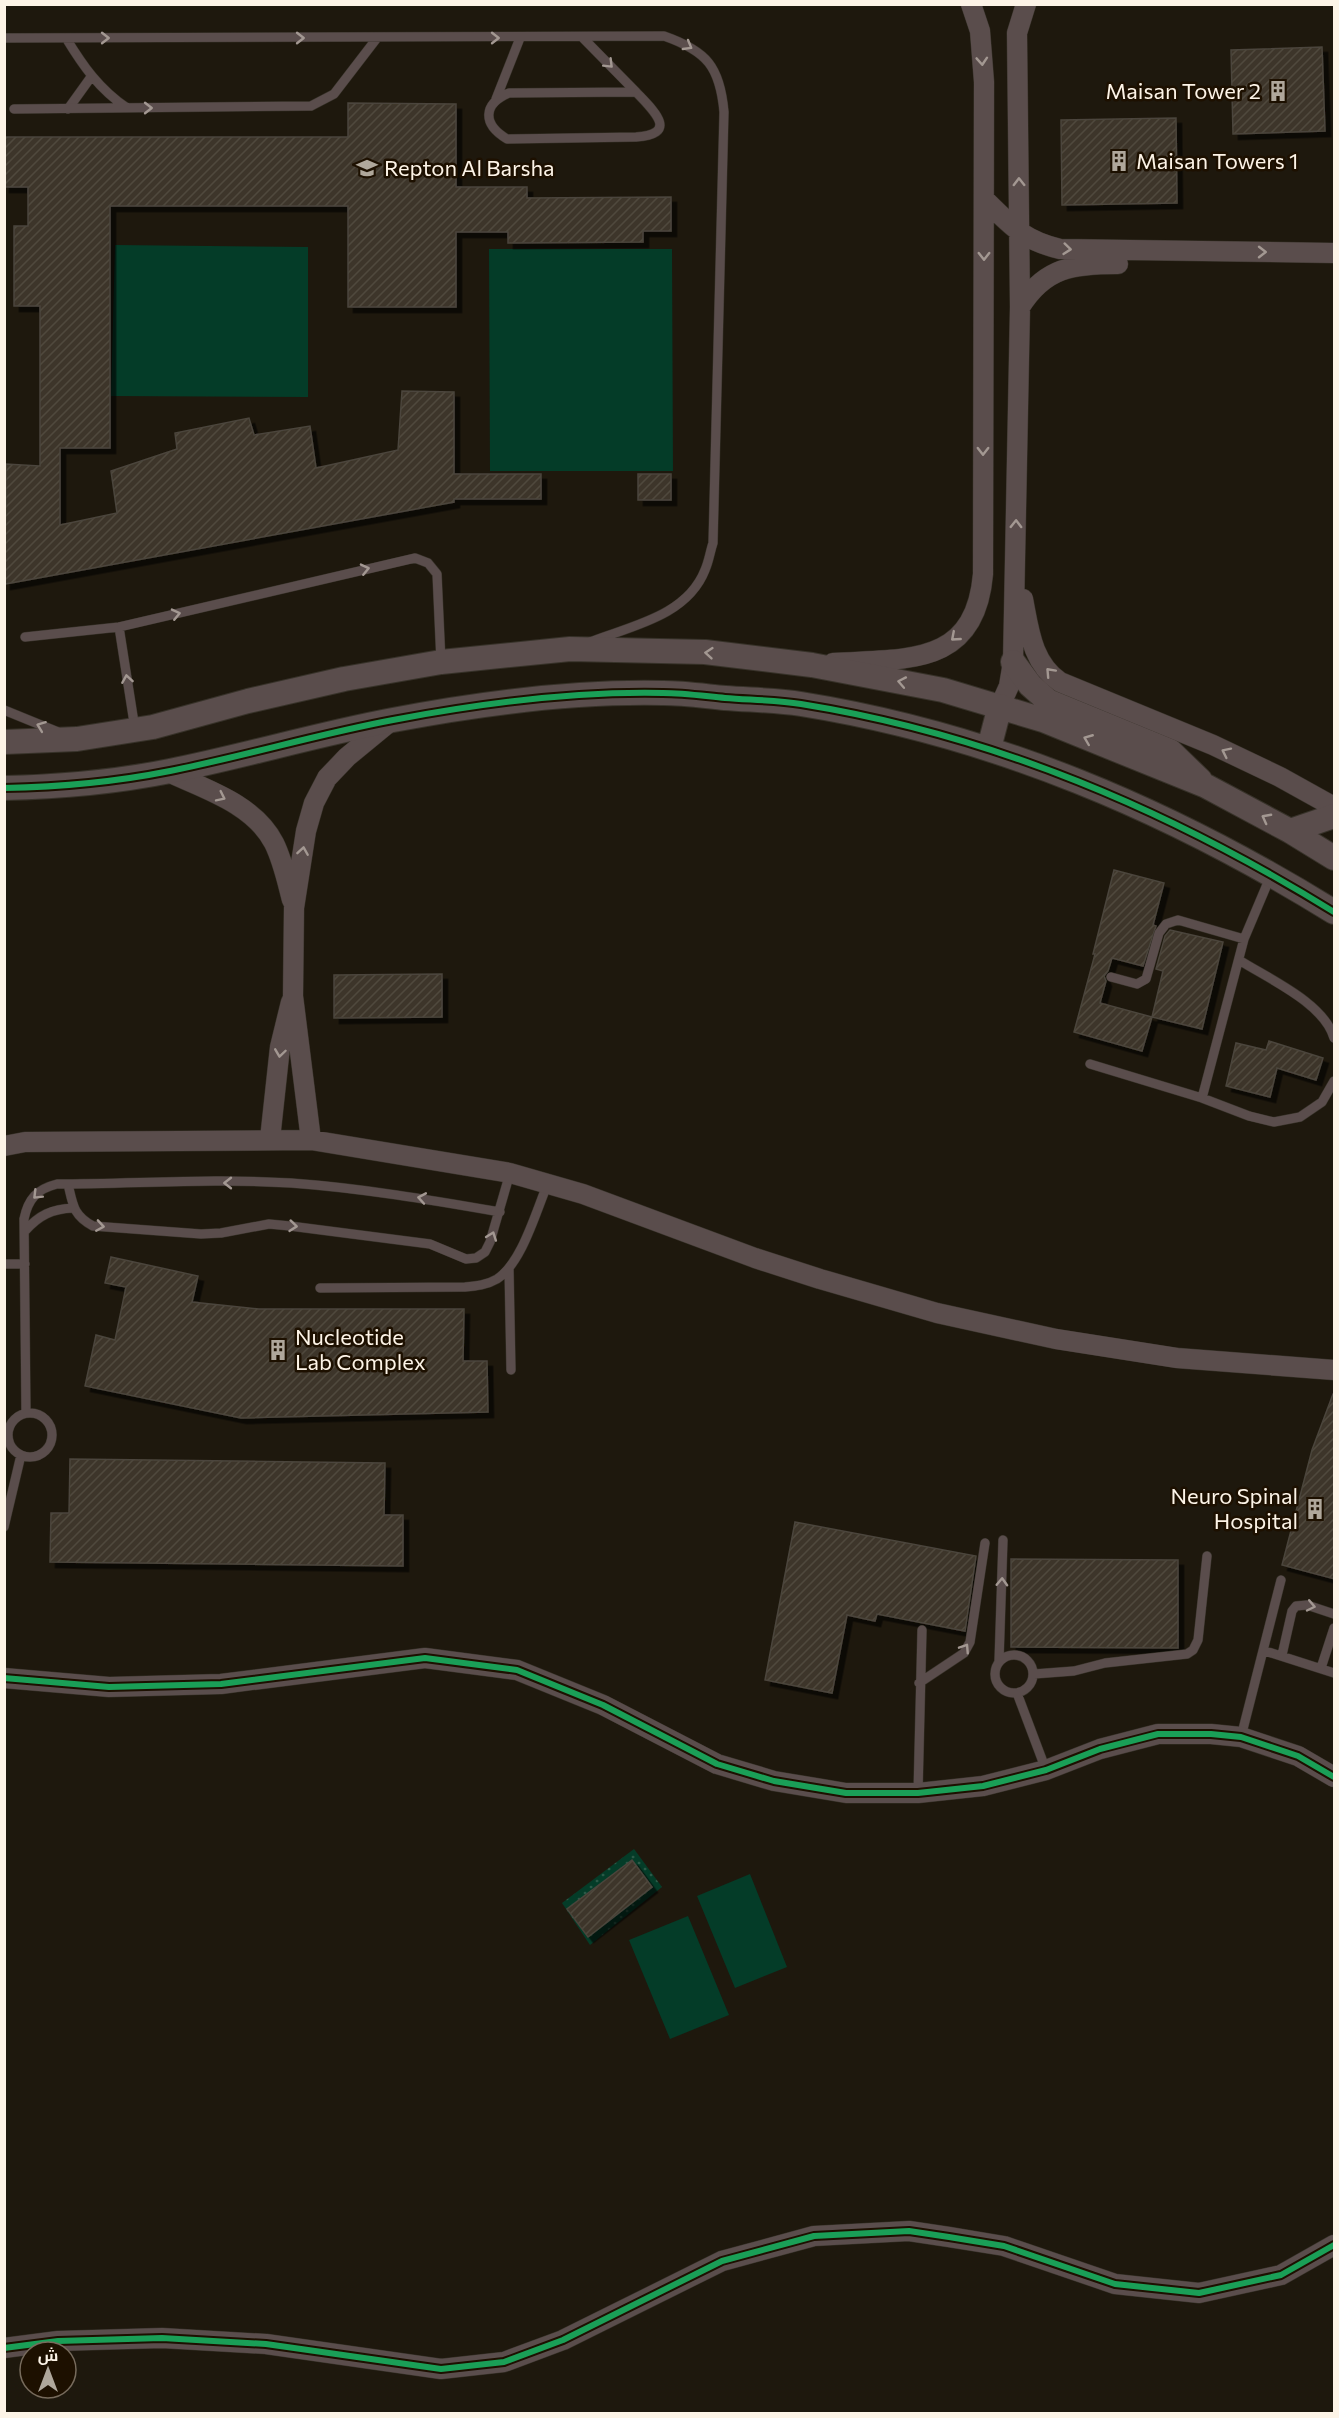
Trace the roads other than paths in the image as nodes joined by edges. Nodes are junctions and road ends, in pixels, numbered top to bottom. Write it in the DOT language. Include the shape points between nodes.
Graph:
graph roads {
  1 [pos="971,4"];
  2 [pos="1026,4"];
  3 [pos="582,37"];
  4 [pos="4,38"];
  5 [pos="66,38"];
  6 [pos="377,38"];
  7 [pos="520,38"];
  8 [pos="91,77"];
  9 [pos="636,92"];
  10 [pos="496,99"];
  11 [pos="127,108"];
  12 [pos="14,109"];
  13 [pos="68,109"];
  14 [pos="984,199"];
  15 [pos="1020,234"];
  16 [pos="1232,252"];
  17 [pos="1335,253"];
  18 [pos="1020,307"];
  19 [pos="1015,559"];
  20 [pos="119,627"];
  21 [pos="26,638"];
  22 [pos="570,649"];
  23 [pos="441,662"];
  24 [pos="1013,662"];
  25 [pos="812,665"];
  26 [pos="1000,706"];
  27 [pos="4,710"];
  28 [pos="392,720"];
  29 [pos="135,730"];
  30 [pos="77,740"];
  31 [pos="4,742"];
  32 [pos="989,748"];
  33 [pos="168,772"];
  34 [pos="1206,786"];
  35 [pos="4,788"];
  36 [pos="1335,807"];
  37 [pos="1335,816"];
  38 [pos="1290,831"];
  39 [pos="1335,858"];
  40 [pos="1272,873"];
  41 [pos="294,908"];
  42 [pos="1335,912"];
  43 [pos="1244,939"];
  44 [pos="1239,960"];
  45 [pos="1111,977"];
  46 [pos="293,996"];
  47 [pos="1335,1038"];
  48 [pos="1090,1064"];
  49 [pos="1335,1081"];
  50 [pos="1202,1098"];
  51 [pos="4,1135"];
  52 [pos="270,1139"];
  53 [pos="311,1140"];
  54 [pos="26,1142"];
  55 [pos="4,1146"];
  56 [pos="510,1173"];
  57 [pos="548,1183"];
  58 [pos="68,1184"];
  59 [pos="73,1208"];
  60 [pos="500,1212"];
  61 [pos="25,1231"];
  62 [pos="4,1264"];
  63 [pos="26,1264"];
  64 [pos="509,1269"];
  65 [pos="321,1288"];
  66 [pos="512,1370"];
  67 [pos="1335,1370"];
  68 [pos="26,1413"];
  69 [pos="6,1432"];
  70 [pos="21,1455"];
  71 [pos="6,1512"];
  72 [pos="4,1527"];
  73 [pos="1003,1540"];
  74 [pos="985,1543"];
  75 [pos="1207,1556"];
  76 [pos="1281,1580"];
  77 [pos="1335,1614"];
  78 [pos="1335,1628"];
  79 [pos="922,1630"];
  80 [pos="1265,1651"];
  81 [pos="1282,1655"];
  82 [pos="999,1661"];
  83 [pos="1321,1668"];
  84 [pos="1335,1673"];
  85 [pos="1034,1674"];
  86 [pos="4,1678"];
  87 [pos="919,1683"];
  88 [pos="1017,1693"];
  89 [pos="1241,1737"];
  90 [pos="1046,1770"];
  91 [pos="1335,1777"];
  92 [pos="918,1793"];
  93 [pos="1335,2245"];
  94 [pos="4,2348"];
  1 -- 14 [label="street, one-way" via="980,32 984,81"];
  15 -- 2 [label="street, one-way" via="1017,33"];
  3 -- 7 [label="lane"];
  3 -- 9 [label="lane, one-way"];
  3 -- 22 [label="lane, one-way" via="664,36 689,45 709,62 722,86 724,136 713,543 705,571 690,595 667,613"];
  4 -- 5 [label="lane"];
  5 -- 6 [label="lane, one-way"];
  5 -- 8 [label="lane"];
  6 -- 7 [label="lane, one-way"];
  11 -- 6 [label="lane, one-way" via="311,106 334,94"];
  7 -- 10 [label="lane"];
  8 -- 11 [label="lane"];
  8 -- 13 [label="lane"];
  9 -- 10 [label="lane" via="510,93"];
  9 -- 10 [label="lane" via="659,118 661,124 652,135 507,139 490,122 490,109"];
  11 -- 13 [label="lane"];
  12 -- 13 [label="lane"];
  14 -- 15 [label="street"];
  14 -- 25 [label="street, one-way" via="983,574 981,597 973,619 958,637 929,654"];
  15 -- 16 [label="street, one-way" via="1046,245 1074,250"];
  15 -- 18 [label="street"];
  16 -- 17 [label="street, one-way"];
  16 -- 18 [label="street" via="1187,264 1073,266 1042,280"];
  19 -- 18 [label="street, one-way"];
  19 -- 24 [label="street"];
  36 -- 19 [label="street, one-way" via="1213,745 1047,674 1030,634"];
  20 -- 21 [label="lane"];
  20 -- 23 [label="lane, one-way" via="415,558 428,563 437,574"];
  29 -- 20 [label="lane, one-way"];
  22 -- 23 [label="street"];
  25 -- 22 [label="street, one-way" via="705,652"];
  23 -- 29 [label="street" via="344,679"];
  24 -- 26 [label="street" via="1009,687"];
  24 -- 34 [label="street" via="1048,701 1170,751"];
  26 -- 25 [label="street, one-way" via="943,690"];
  26 -- 32 [label="street"];
  34 -- 26 [label="street, one-way"];
  30 -- 27 [label="lane, one-way"];
  28 -- 32 [label="street" via="527,698 663,693 799,704 932,731"];
  28 -- 33 [label="street"];
  41 -- 28 [label="street, one-way" via="306,831 327,778"];
  29 -- 30 [label="street"];
  30 -- 31 [label="street"];
  32 -- 40 [label="street" via="1127,801"];
  33 -- 35 [label="street" via="62,787"];
  33 -- 41 [label="street, one-way" via="233,802 255,820 273,841"];
  38 -- 34 [label="street, one-way"];
  37 -- 38 [label="street"];
  38 -- 39 [label="street"];
  40 -- 42 [label="street"];
  40 -- 43 [label="lane"];
  41 -- 46 [label="street"];
  43 -- 44 [label="lane"];
  43 -- 45 [label="lane" via="1178,920 1166,924 1159,933 1146,980 1137,984"];
  44 -- 47 [label="lane" via="1314,1007"];
  44 -- 50 [label="lane"];
  46 -- 52 [label="street, one-way" via="282,1038"];
  46 -- 53 [label="street"];
  48 -- 50 [label="lane"];
  49 -- 50 [label="lane" via="1322,1102 1300,1117 1274,1122"];
  51 -- 54 [label="street"];
  52 -- 53 [label="street"];
  52 -- 54 [label="street"];
  53 -- 56 [label="street"];
  54 -- 55 [label="street"];
  56 -- 57 [label="street"];
  56 -- 60 [label="lane"];
  57 -- 64 [label="lane"];
  57 -- 67 [label="street" via="777,1265 937,1313 1056,1339 1177,1358"];
  58 -- 59 [label="lane"];
  60 -- 58 [label="lane, one-way" via="401,1195 290,1183"];
  58 -- 61 [label="lane, one-way" via="38,1192 26,1209"];
  59 -- 60 [label="lane, one-way" via="93,1226 201,1234 269,1224 430,1244 465,1259 485,1252"];
  59 -- 61 [label="lane" via="46,1213"];
  61 -- 63 [label="lane"];
  62 -- 63 [label="lane"];
  63 -- 68 [label="lane"];
  64 -- 65 [label="lane" via="481,1286"];
  64 -- 66 [label="lane"];
  68 -- 69 [label="lane" via="17,1416"];
  68 -- 70 [label="lane" via="46,1418 52,1438 49,1448 41,1454"];
  69 -- 70 [label="lane" via="13,1449"];
  70 -- 71 [label="lane"];
  71 -- 72 [label="lane"];
  82 -- 73 [label="lane, one-way"];
  87 -- 74 [label="lane, one-way" via="959,1657 970,1642"];
  75 -- 85 [label="lane" via="1198,1640 1193,1650 1187,1654"];
  76 -- 80 [label="lane"];
  81 -- 77 [label="lane, one-way" via="1296,1606 1307,1605"];
  78 -- 83 [label="lane"];
  79 -- 87 [label="lane"];
  80 -- 81 [label="lane"];
  80 -- 89 [label="lane"];
  81 -- 83 [label="lane"];
  82 -- 85 [label="lane" via="1011,1654 1024,1657"];
  82 -- 88 [label="lane" via="995,1680 1004,1691"];
  83 -- 84 [label="lane"];
  85 -- 88 [label="lane" via="1031,1684"];
  86 -- 92 [label="street" via="110,1687 221,1684 424,1658 517,1670 603,1705 717,1764 774,1782 846,1793"];
  87 -- 92 [label="lane"];
  88 -- 90 [label="lane"];
  89 -- 90 [label="street" via="1158,1734 1100,1749"];
  89 -- 91 [label="street" via="1298,1756"];
  90 -- 92 [label="street" via="983,1786"];
  93 -- 94 [label="street" via="1281,2276 1199,2293 1115,2284 1004,2246 939,2235 909,2231 814,2236 722,2261 563,2340 504,2362 441,2369 266,2344 162,2338"];
}
